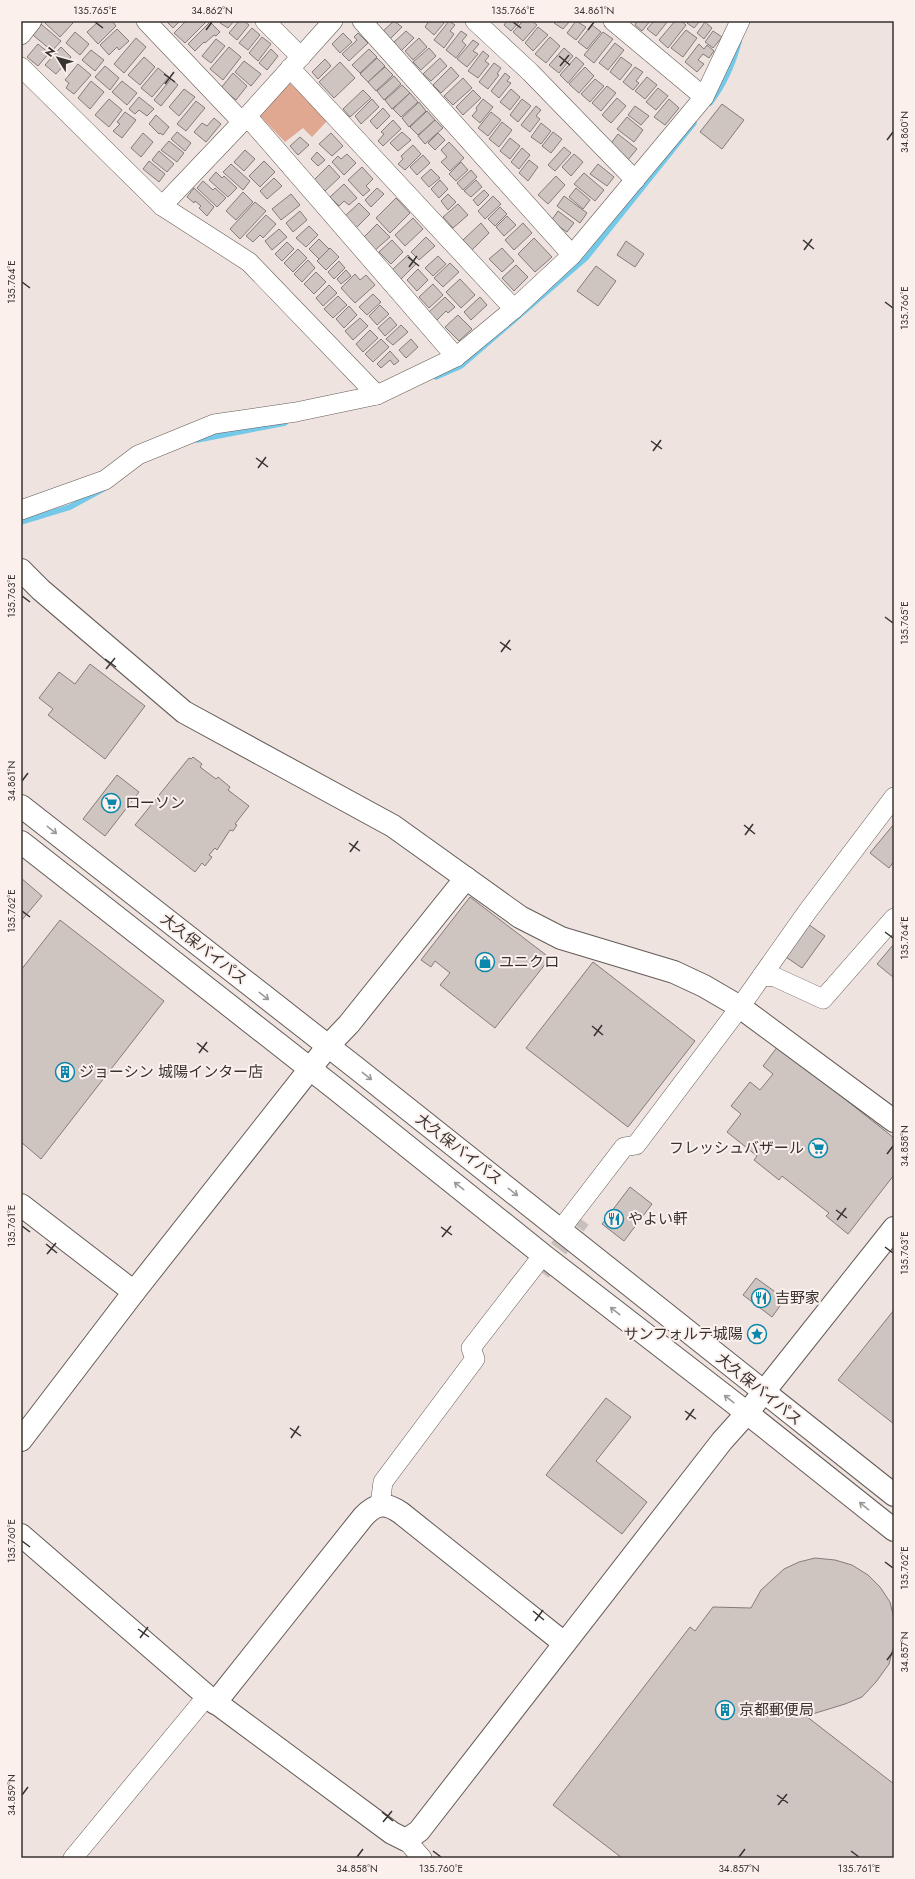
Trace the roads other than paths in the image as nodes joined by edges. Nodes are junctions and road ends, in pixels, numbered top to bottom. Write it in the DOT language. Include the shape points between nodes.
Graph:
graph roads {
  1 [pos="32,21"];
  2 [pos="146,21"];
  3 [pos="265,21"];
  4 [pos="334,21"];
  5 [pos="362,21"];
  6 [pos="475,21"];
  7 [pos="613,21"];
  8 [pos="736,23"];
  9 [pos="21,35"];
  10 [pos="296,62"];
  11 [pos="21,67"];
  12 [pos="704,97"];
  13 [pos="244,119"];
  14 [pos="635,180"];
  15 [pos="162,206"];
  16 [pos="572,255"];
  17 [pos="514,309"];
  18 [pos="456,357"];
  19 [pos="377,395"];
  20 [pos="21,510"];
  21 [pos="21,570"];
  22 [pos="894,797"];
  23 [pos="21,806"];
  24 [pos="21,842"];
  25 [pos="466,878"];
  26 [pos="894,918"];
  27 [pos="762,976"];
  28 [pos="740,1007"];
  29 [pos="328,1046"];
  30 [pos="310,1069"];
  31 [pos="894,1121"];
  32 [pos="636,1145"];
  33 [pos="21,1205"];
  34 [pos="581,1218"];
  35 [pos="894,1228"];
  36 [pos="561,1229"];
  37 [pos="543,1255"];
  38 [pos="534,1280"];
  39 [pos="134,1292"];
  40 [pos="475,1358"];
  41 [pos="764,1392"];
  42 [pos="747,1413"];
  43 [pos="21,1440"];
  44 [pos="894,1495"];
  45 [pos="380,1505"];
  46 [pos="894,1530"];
  47 [pos="21,1535"];
  48 [pos="564,1643"];
  49 [pos="211,1700"];
  50 [pos="406,1840"];
  51 [pos="73,1858"];
  52 [pos="422,1858"];
  1 -- 9 [label="street"];
  2 -- 13 [label="street"];
  3 -- 10 [label="street"];
  4 -- 10 [label="street"];
  5 -- 16 [label="street"];
  6 -- 14 [label="street" via="530,72"];
  7 -- 12 [label="street"];
  8 -- 12 [label="street"];
  10 -- 13 [label="street"];
  10 -- 17 [label="street"];
  11 -- 15 [label="street"];
  12 -- 14 [label="street"];
  13 -- 15 [label="street"];
  13 -- 18 [label="street"];
  14 -- 16 [label="street"];
  15 -- 19 [label="street" via="249,262"];
  16 -- 17 [label="street"];
  17 -- 18 [label="street"];
  18 -- 19 [label="street"];
  19 -- 20 [label="street" via="296,412 214,424 138,455 105,480"];
  21 -- 25 [label="main road" via="184,712 393,826"];
  22 -- 27 [label="street"];
  23 -- 29 [label="main road, 大久保バイパス, one-way"];
  24 -- 30 [label="main road, 大久保バイパス"];
  25 -- 28 [label="main road" via="520,917 561,938 674,972"];
  25 -- 29 [label="main road" via="349,1024"];
  26 -- 27 [label="street" via="823,999 775,977"];
  27 -- 28 [label="street"];
  28 -- 31 [label="main road"];
  28 -- 32 [label="street"];
  29 -- 30 [label="main road"];
  29 -- 36 [label="main road, 大久保バイパス, one-way"];
  37 -- 30 [label="main road, 大久保バイパス, one-way"];
  30 -- 39 [label="main road"];
  32 -- 34 [label="street"];
  32 -- 36 [label="street" via="624,1146"];
  33 -- 39 [label="main road"];
  35 -- 41 [label="main road"];
  36 -- 41 [label="main road, 大久保バイパス"];
  37 -- 40 [label="street" via="471,1348"];
  42 -- 37 [label="main road, 大久保バイパス, one-way"];
  38 -- 40 [label="street"];
  39 -- 43 [label="main road"];
  40 -- 45 [label="street" via="383,1482"];
  41 -- 42 [label="main road"];
  41 -- 44 [label="main road, 大久保バイパス"];
  46 -- 42 [label="main road, 大久保バイパス, one-way"];
  42 -- 48 [label="main road" via="722,1441"];
  45 -- 48 [label="main road" via="393,1507"];
  45 -- 49 [label="main road" via="371,1508 362,1517"];
  47 -- 49 [label="main road"];
  48 -- 50 [label="main road" via="419,1831"];
  49 -- 50 [label="main road"];
  49 -- 51 [label="street"];
  50 -- 52 [label="street"];
}
